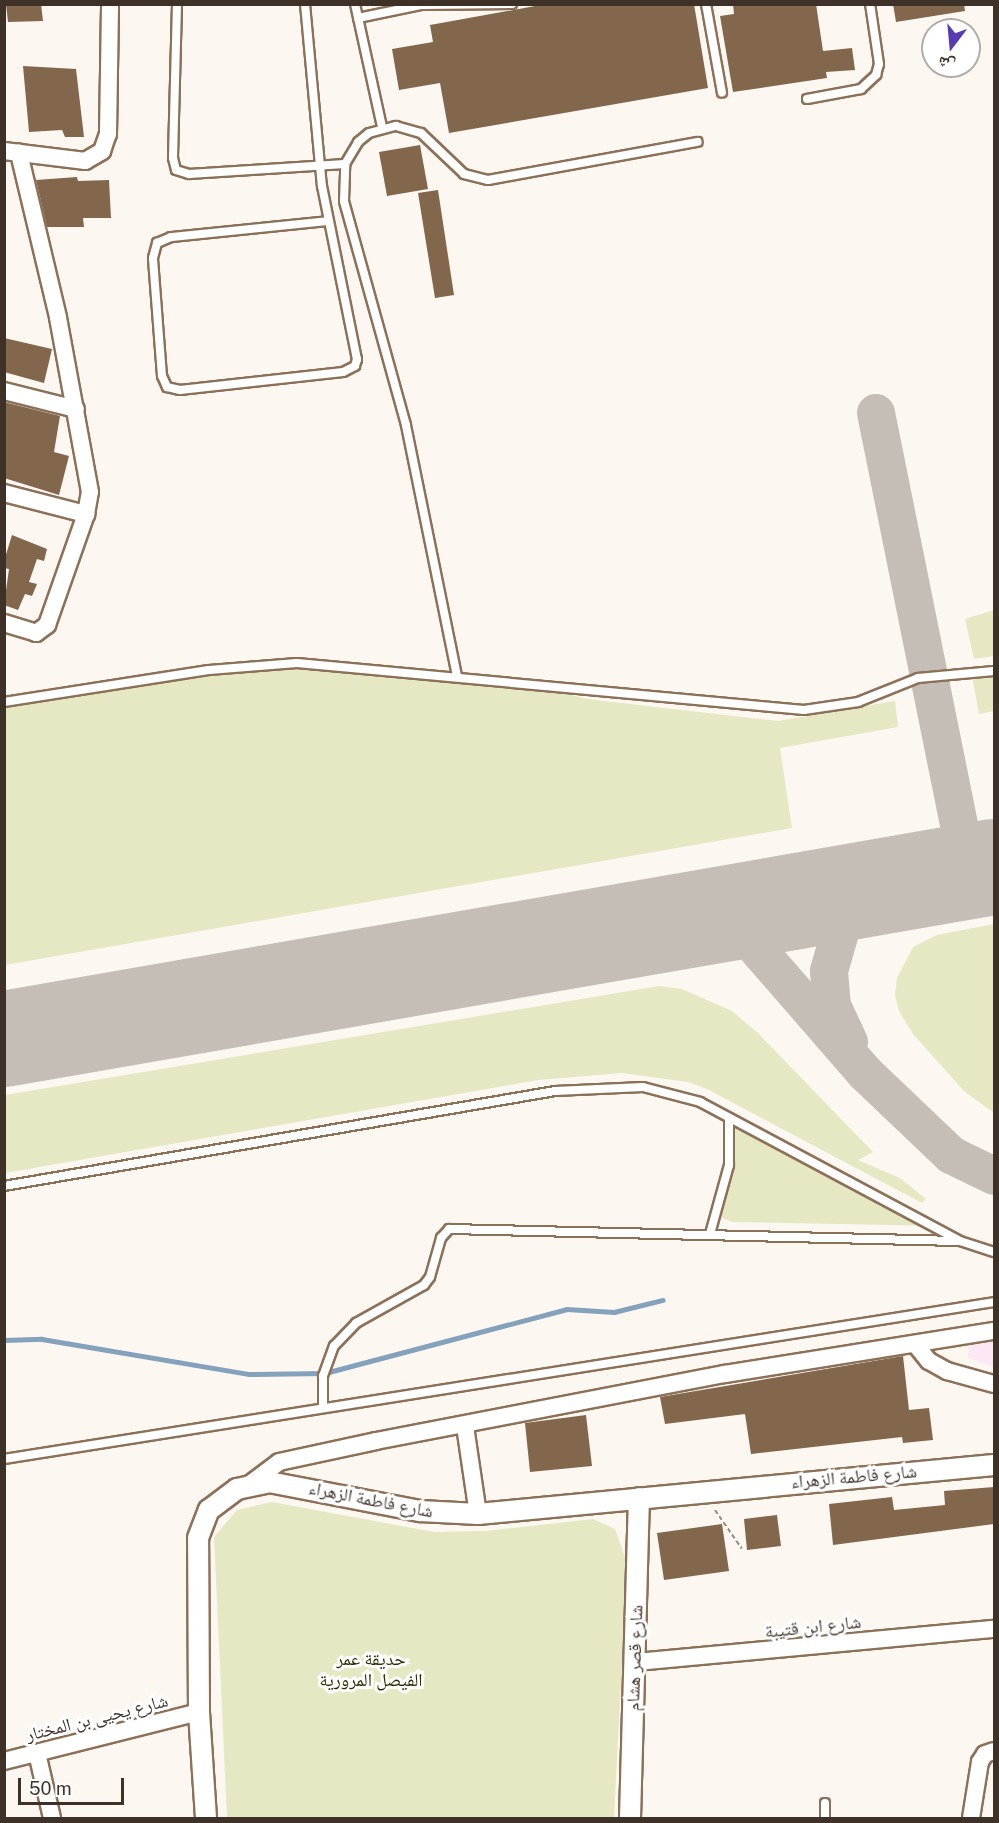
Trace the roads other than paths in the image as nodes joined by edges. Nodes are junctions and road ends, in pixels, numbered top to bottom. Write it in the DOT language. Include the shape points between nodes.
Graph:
graph roads {
  1 [pos="110,4"];
  2 [pos="177,4"];
  3 [pos="305,4"];
  4 [pos="355,4"];
  5 [pos="512,4"];
  6 [pos="706,4"];
  7 [pos="870,4"];
  8 [pos="358,18"];
  9 [pos="722,93"];
  10 [pos="807,99"];
  11 [pos="382,127"];
  12 [pos="698,142"];
  13 [pos="12,152"];
  14 [pos="345,164"];
  15 [pos="320,166"];
  16 [pos="328,221"];
  17 [pos="4,391"];
  18 [pos="76,409"];
  19 [pos="4,493"];
  20 [pos="86,514"];
  21 [pos="4,623"];
  22 [pos="994,671"];
  23 [pos="457,676"];
  24 [pos="4,702"];
  25 [pos="729,1118"];
  26 [pos="4,1186"];
  27 [pos="710,1234"];
  28 [pos="960,1241"];
  29 [pos="994,1252"];
  30 [pos="994,1302"];
  31 [pos="994,1332"];
  32 [pos="915,1344"];
  33 [pos="994,1384"];
  34 [pos="323,1408"];
  35 [pos="465,1426"];
  36 [pos="4,1459"];
  37 [pos="994,1465"];
  38 [pos="250,1484"];
  39 [pos="639,1498"];
  40 [pos="478,1514"];
  41 [pos="994,1629"];
  42 [pos="636,1662"];
  43 [pos="199,1712"];
  44 [pos="994,1751"];
  45 [pos="37,1753"];
  46 [pos="4,1761"];
  47 [pos="825,1803"];
  48 [pos="52,1818"];
  49 [pos="206,1818"];
  50 [pos="630,1818"];
  51 [pos="825,1818"];
  52 [pos="970,1818"];
  1 -- 13 [label="street" via="108,134 102,151 85,161"];
  2 -- 15 [label="lane" via="173,158 176,170 189,174"];
  3 -- 15 [label="lane"];
  4 -- 8 [label="lane"];
  5 -- 8 [label="lane" via="421,5"];
  6 -- 9 [label="lane"];
  7 -- 10 [label="lane" via="878,54 876,75 861,89"];
  8 -- 11 [label="lane"];
  11 -- 12 [label="lane" via="396,126 421,133 464,174 488,180"];
  11 -- 14 [label="lane" via="358,142"];
  13 -- 18 [label="street"];
  14 -- 15 [label="lane"];
  14 -- 23 [label="lane" via="343,195 406,425"];
  15 -- 16 [label="lane"];
  16 -- 16 [label="lane" via="357,359 355,366 343,372 180,390 167,387 162,376 153,258 157,243 171,237"];
  17 -- 18 [label="street"];
  18 -- 20 [label="street" via="89,474"];
  19 -- 20 [label="street"];
  20 -- 21 [label="street" via="47,625 36,633"];
  22 -- 23 [label="lane" via="918,678 858,702 804,710"];
  23 -- 24 [label="lane" via="285,663 209,670"];
  25 -- 26 [label="lane" via="700,1102 662,1090 623,1086 555,1091"];
  25 -- 27 [label="lane" via="729,1165"];
  25 -- 28 [label="lane"];
  27 -- 28 [label="lane"];
  27 -- 34 [label="lane" via="449,1229 441,1238 424,1285 356,1323 334,1346 322,1376"];
  28 -- 29 [label="lane"];
  30 -- 34 [label="lane"];
  31 -- 32 [label="street"];
  32 -- 33 [label="street" via="929,1361 947,1371"];
  32 -- 35 [label="street" via="579,1401"];
  34 -- 36 [label="lane"];
  35 -- 38 [label="street" via="279,1462"];
  35 -- 40 [label="street"];
  37 -- 39 [label="street, شارع فاطمة الزهراء"];
  38 -- 40 [label="street, شارع فاطمة الزهراء" via="294,1485 440,1514"];
  38 -- 43 [label="street, شارع فاطمة الزهراء" via="220,1499 209,1510 198,1538"];
  39 -- 40 [label="street, شارع فاطمة الزهراء"];
  39 -- 42 [label="street, شارع قصر هشام"];
  41 -- 42 [label="street, شارع ابن قتيبة"];
  42 -- 50 [label="street, شارع قصر هشام"];
  43 -- 45 [label="street, شارع يحيى بن المختار"];
  43 -- 49 [label="street, شارع فاطمة الزهراء"];
  44 -- 52 [label="street" via="982,1757"];
  45 -- 46 [label="street, شارع يحيى بن المختار"];
  45 -- 48 [label="street"];
  47 -- 51 [label="lane"];
}
